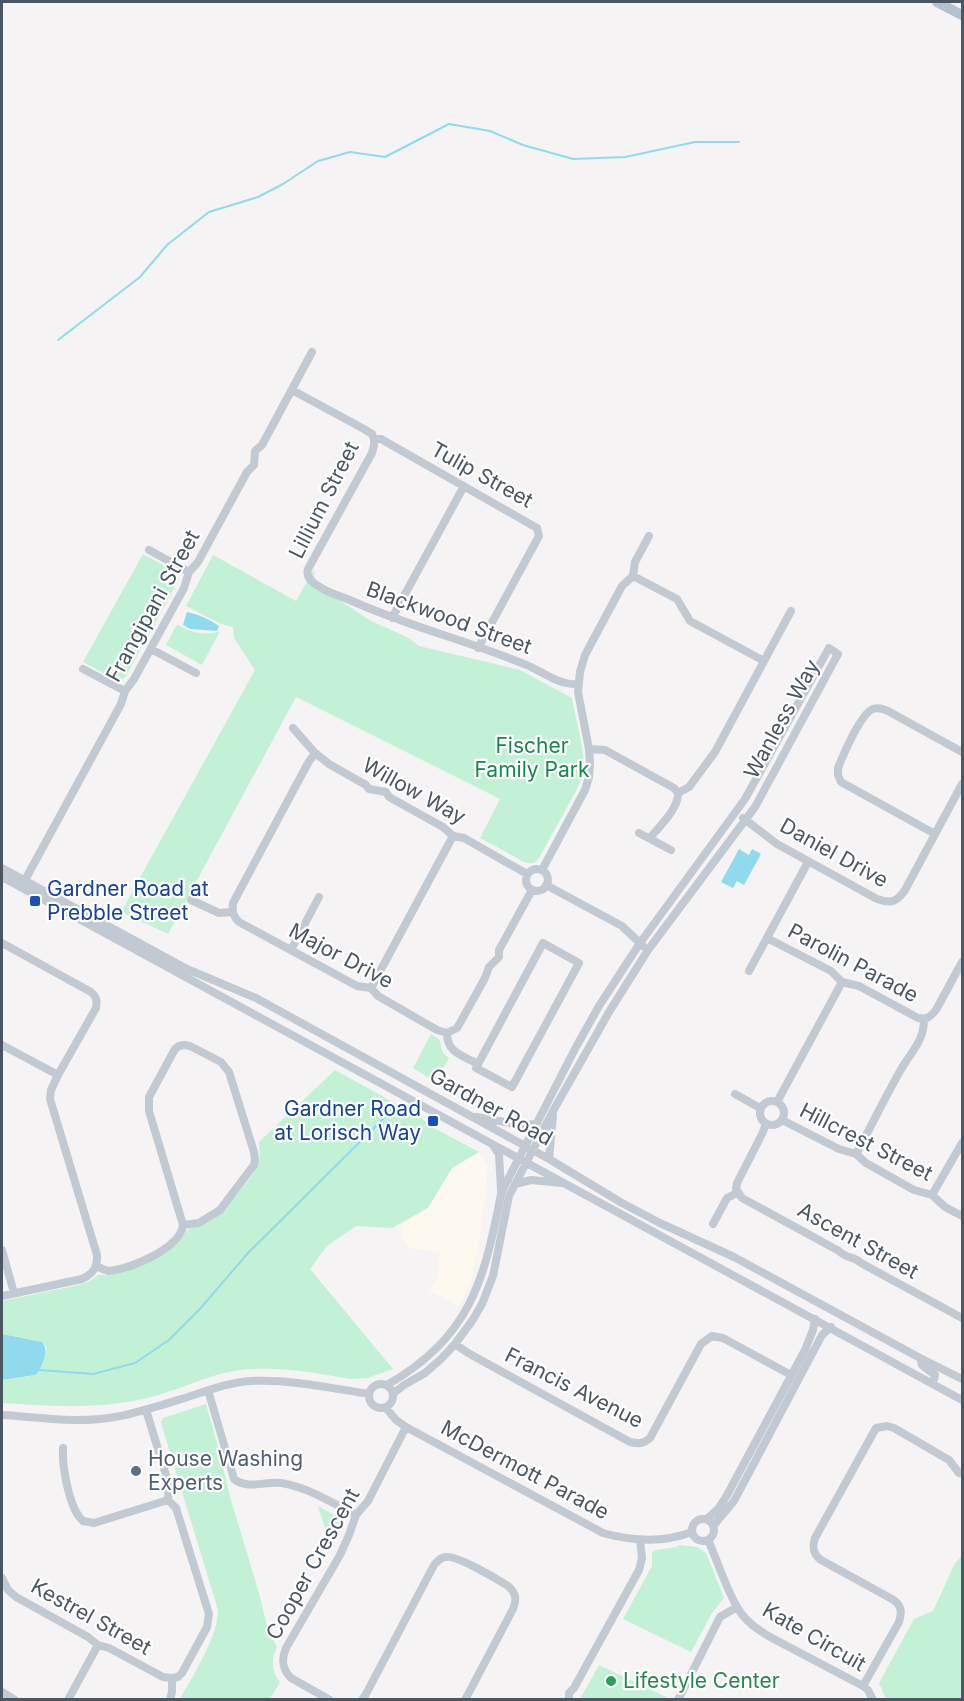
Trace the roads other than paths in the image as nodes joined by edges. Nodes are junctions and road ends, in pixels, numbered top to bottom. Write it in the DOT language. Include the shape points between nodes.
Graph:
graph roads {
  1 [pos="937,2"];
  2 [pos="963,15"];
  3 [pos="312,352"];
  4 [pos="292,390"];
  5 [pos="374,439"];
  6 [pos="464,486"];
  7 [pos="649,536"];
  8 [pos="149,550"];
  9 [pos="189,572"];
  10 [pos="633,576"];
  11 [pos="308,578"];
  12 [pos="791,611"];
  13 [pos="392,618"];
  14 [pos="478,648"];
  15 [pos="151,649"];
  16 [pos="764,662"];
  17 [pos="83,669"];
  18 [pos="196,673"];
  19 [pos="579,684"];
  20 [pos="124,691"];
  21 [pos="293,728"];
  22 [pos="589,749"];
  23 [pos="963,752"];
  24 [pos="315,753"];
  25 [pos="963,784"];
  26 [pos="678,793"];
  27 [pos="735,812"];
  28 [pos="745,820"];
  29 [pos="639,833"];
  30 [pos="935,834"];
  31 [pos="453,836"];
  32 [pos="650,838"];
  33 [pos="671,850"];
  34 [pos="808,862"];
  35 [pos="2,868"];
  36 [pos="542,870"];
  37 [pos="527,874"];
  38 [pos="2,877"];
  39 [pos="25,880"];
  40 [pos="546,885"];
  41 [pos="532,890"];
  42 [pos="319,897"];
  43 [pos="191,900"];
  44 [pos="232,912"];
  45 [pos="767,938"];
  46 [pos="2,943"];
  47 [pos="640,943"];
  48 [pos="291,950"];
  49 [pos="648,950"];
  50 [pos="963,962"];
  51 [pos="749,971"];
  52 [pos="842,982"];
  53 [pos="371,988"];
  54 [pos="924,1019"];
  55 [pos="447,1033"];
  56 [pos="2,1045"];
  57 [pos="478,1064"];
  58 [pos="58,1075"];
  59 [pos="735,1094"];
  60 [pos="777,1102"];
  61 [pos="760,1108"];
  62 [pos="553,1111"];
  63 [pos="469,1116"];
  64 [pos="782,1120"];
  65 [pos="536,1124"];
  66 [pos="766,1124"];
  67 [pos="963,1143"];
  68 [pos="492,1144"];
  69 [pos="528,1148"];
  70 [pos="856,1154"];
  71 [pos="549,1159"];
  72 [pos="522,1160"];
  73 [pos="566,1183"];
  74 [pos="514,1184"];
  75 [pos="737,1193"];
  76 [pos="501,1194"];
  77 [pos="932,1196"];
  78 [pos="963,1216"];
  79 [pos="713,1224"];
  80 [pos="183,1225"];
  81 [pos="2,1250"];
  82 [pos="96,1266"];
  83 [pos="14,1293"];
  84 [pos="2,1296"];
  85 [pos="963,1318"];
  86 [pos="815,1319"];
  87 [pos="831,1328"];
  88 [pos="455,1344"];
  89 [pos="920,1358"];
  90 [pos="791,1375"];
  91 [pos="963,1380"];
  92 [pos="933,1383"];
  93 [pos="387,1385"];
  94 [pos="208,1390"];
  95 [pos="394,1393"];
  96 [pos="369,1395"];
  97 [pos="963,1400"];
  98 [pos="386,1408"];
  99 [pos="146,1410"];
  100 [pos="2,1415"];
  101 [pos="406,1427"];
  102 [pos="63,1448"];
  103 [pos="959,1473"];
  104 [pos="168,1500"];
  105 [pos="356,1515"];
  106 [pos="711,1522"];
  107 [pos="692,1532"];
  108 [pos="640,1540"];
  109 [pos="708,1540"];
  110 [pos="2,1580"];
  111 [pos="736,1606"];
  112 [pos="98,1645"];
  113 [pos="172,1678"];
  114 [pos="863,1686"];
  115 [pos="2,1692"];
  116 [pos="15,1700"];
  117 [pos="68,1700"];
  118 [pos="170,1700"];
  119 [pos="330,1700"];
  120 [pos="362,1700"];
  121 [pos="465,1700"];
  122 [pos="568,1700"];
  123 [pos="678,1700"];
  124 [pos="873,1700"];
  1 -- 2 [label="main road"];
  3 -- 4 [label="street, Frangipani Street"];
  4 -- 5 [label="street, Tulip Street" via="364,429"];
  4 -- 9 [label="street, Frangipani Street" via="255,451 254,465"];
  5 -- 6 [label="street, Tulip Street" via="381,439"];
  5 -- 11 [label="street, Lillium Street" via="372,453 308,569"];
  6 -- 13 [label="street"];
  6 -- 14 [label="street, Tulip Street" via="531,523 539,536"];
  7 -- 10 [label="street" via="635,562"];
  8 -- 9 [label="street"];
  9 -- 15 [label="street, Frangipani Street"];
  10 -- 16 [label="street" via="677,599 690,621"];
  10 -- 19 [label="street" via="622,586 585,655"];
  11 -- 13 [label="street, Blackwood Street"];
  12 -- 16 [label="street"];
  13 -- 14 [label="street, Blackwood Street"];
  14 -- 19 [label="street, Blackwood Street" via="526,664 562,683"];
  15 -- 18 [label="street"];
  15 -- 20 [label="street, Frangipani Street"];
  16 -- 26 [label="street" via="715,752 689,787"];
  17 -- 20 [label="street"];
  19 -- 22 [label="street"];
  20 -- 39 [label="street, Frangipani Street" via="121,704"];
  21 -- 24 [label="street, Willow Way"];
  22 -- 26 [label="street" via="605,750"];
  22 -- 36 [label="street" via="585,790"];
  23 -- 30 [label="street" via="888,711 874,708 862,719 838,768 841,782"];
  24 -- 31 [label="street, Willow Way" via="369,789 386,792"];
  24 -- 44 [label="street" via="233,903"];
  25 -- 30 [label="street, Daniel Drive"];
  26 -- 32 [label="street" via="675,806"];
  27 -- 28 [label="street, Daniel Drive"];
  27 -- 28 [label="street, Wanless Way" via="829,648 838,654"];
  27 -- 47 [label="street, Wanless Way"];
  28 -- 34 [label="street, Daniel Drive"];
  28 -- 49 [label="street, Wanless Way"];
  29 -- 32 [label="street"];
  30 -- 34 [label="street, Daniel Drive" via="905,890 886,903"];
  31 -- 37 [label="street, Willow Way" via="464,838"];
  31 -- 53 [label="street"];
  32 -- 33 [label="street"];
  34 -- 45 [label="street"];
  35 -- 39 [label="street, Gardner Road"];
  36 -- 37 [label="street"];
  36 -- 40 [label="street" via="548,878"];
  37 -- 41 [label="street" via="526,883"];
  38 -- 68 [label="street, Gardner Road"];
  39 -- 63 [label="street, Gardner Road" via="187,969 256,998"];
  40 -- 41 [label="street"];
  40 -- 47 [label="street" via="622,926"];
  41 -- 55 [label="street" via="460,1023"];
  42 -- 48 [label="street"];
  43 -- 44 [label="street" via="219,913"];
  44 -- 48 [label="street, Major Drive" via="239,922"];
  45 -- 51 [label="street"];
  45 -- 52 [label="street, Parolin Parade" via="831,971"];
  46 -- 58 [label="street" via="96,997 96,1008"];
  47 -- 49 [label="street"];
  47 -- 65 [label="street, Wanless Way" via="599,1006"];
  48 -- 53 [label="street, Major Drive" via="357,986"];
  49 -- 62 [label="street, Wanless Way"];
  50 -- 54 [label="street, Parolin Parade" via="936,1010"];
  52 -- 54 [label="street, Parolin Parade" via="859,986"];
  52 -- 60 [label="street"];
  53 -- 55 [label="street, Major Drive" via="378,996"];
  54 -- 70 [label="street" via="922,1038"];
  55 -- 57 [label="street" via="449,1047"];
  56 -- 58 [label="street"];
  57 -- 57 [label="street" via="543,943 579,963 512,1087 476,1068"];
  58 -- 82 [label="street" via="50,1099 98,1256"];
  59 -- 61 [label="street"];
  60 -- 61 [label="street" via="769,1101"];
  60 -- 64 [label="street" via="784,1108"];
  61 -- 66 [label="street" via="760,1118"];
  62 -- 69 [label="street, Wanless Way"];
  62 -- 71 [label="street"];
  63 -- 65 [label="street"];
  63 -- 69 [label="street, Gardner Road"];
  64 -- 66 [label="street" via="775,1125"];
  64 -- 70 [label="street, Hillcrest Street"];
  65 -- 69 [label="street, Wanless Way"];
  66 -- 75 [label="street" via="737,1183"];
  67 -- 77 [label="street"];
  68 -- 72 [label="street, Gardner Road"];
  68 -- 76 [label="street" via="499,1154"];
  69 -- 71 [label="street, Gardner Road"];
  69 -- 72 [label="street"];
  70 -- 77 [label="street, Hillcrest Street" via="914,1190"];
  71 -- 89 [label="street, Gardner Road" via="660,1223 734,1257"];
  72 -- 73 [label="street, Gardner Road"];
  72 -- 74 [label="street"];
  72 -- 76 [label="street"];
  73 -- 74 [label="street, Gardner Road" via="531,1180"];
  73 -- 86 [label="street, Gardner Road"];
  74 -- 88 [label="street" via="488,1290"];
  75 -- 79 [label="street" via="727,1198"];
  75 -- 85 [label="street, Ascent Street" via="845,1257 857,1259"];
  76 -- 93 [label="street" via="491,1246 461,1319 426,1359"];
  77 -- 78 [label="street, Hillcrest Street"];
  80 -- 80 [label="street" via="199,1224 220,1210 255,1160 229,1072 221,1062 184,1045 175,1049 148,1104"];
  80 -- 82 [label="street" via="176,1240 147,1260 109,1271"];
  81 -- 83 [label="street"];
  82 -- 83 [label="street" via="82,1280"];
  83 -- 84 [label="street"];
  86 -- 87 [label="street, Gardner Road"];
  86 -- 90 [label="street"];
  87 -- 92 [label="street, Gardner Road"];
  87 -- 106 [label="street" via="822,1335 734,1501"];
  88 -- 90 [label="street, Francis Avenue" via="637,1444 650,1438 701,1344 712,1336 723,1338"];
  88 -- 95 [label="street" via="425,1373"];
  89 -- 91 [label="street, Gardner Road"];
  89 -- 92 [label="street" via="935,1376"];
  90 -- 106 [label="street"];
  92 -- 97 [label="street, Gardner Road"];
  93 -- 95 [label="street"];
  93 -- 96 [label="street" via="376,1385"];
  94 -- 96 [label="street" via="250,1381 281,1381"];
  94 -- 99 [label="street"];
  94 -- 105 [label="street" via="234,1479 244,1485 293,1485"];
  95 -- 98 [label="street"];
  96 -- 98 [label="street" via="374,1406"];
  98 -- 101 [label="street, McDermott Parade"];
  99 -- 100 [label="street" via="113,1418 70,1420"];
  99 -- 104 [label="street" via="169,1485"];
  101 -- 105 [label="street, Cooper Crescent" via="368,1501"];
  101 -- 108 [label="street, McDermott Parade" via="603,1533"];
  102 -- 104 [label="street" via="65,1476 75,1511 83,1521 94,1523"];
  103 -- 114 [label="street" via="949,1460 894,1428 876,1428 815,1538 815,1556 892,1599 902,1612"];
  104 -- 113 [label="street" via="176,1508 209,1614 207,1627 182,1673"];
  105 -- 119 [label="street, Cooper Crescent" via="340,1555 283,1656 283,1665 291,1678"];
  106 -- 107 [label="street" via="704,1518 696,1521"];
  106 -- 109 [label="street" via="715,1533"];
  107 -- 108 [label="street, McDermott Parade"];
  107 -- 109 [label="street" via="697,1539"];
  108 -- 122 [label="street" via="639,1570"];
  109 -- 111 [label="street, Kate Circuit"];
  110 -- 112 [label="street, Kestrel Street" via="16,1597"];
  111 -- 114 [label="street, Kate Circuit" via="760,1632"];
  111 -- 123 [label="street, Kate Circuit" via="720,1617"];
  112 -- 113 [label="street, Kestrel Street"];
  112 -- 117 [label="street"];
  113 -- 118 [label="street"];
  114 -- 124 [label="street, Kate Circuit"];
  115 -- 116 [label="street"];
  120 -- 121 [label="street" via="434,1565 446,1557 459,1559 508,1586 516,1597"];
}
